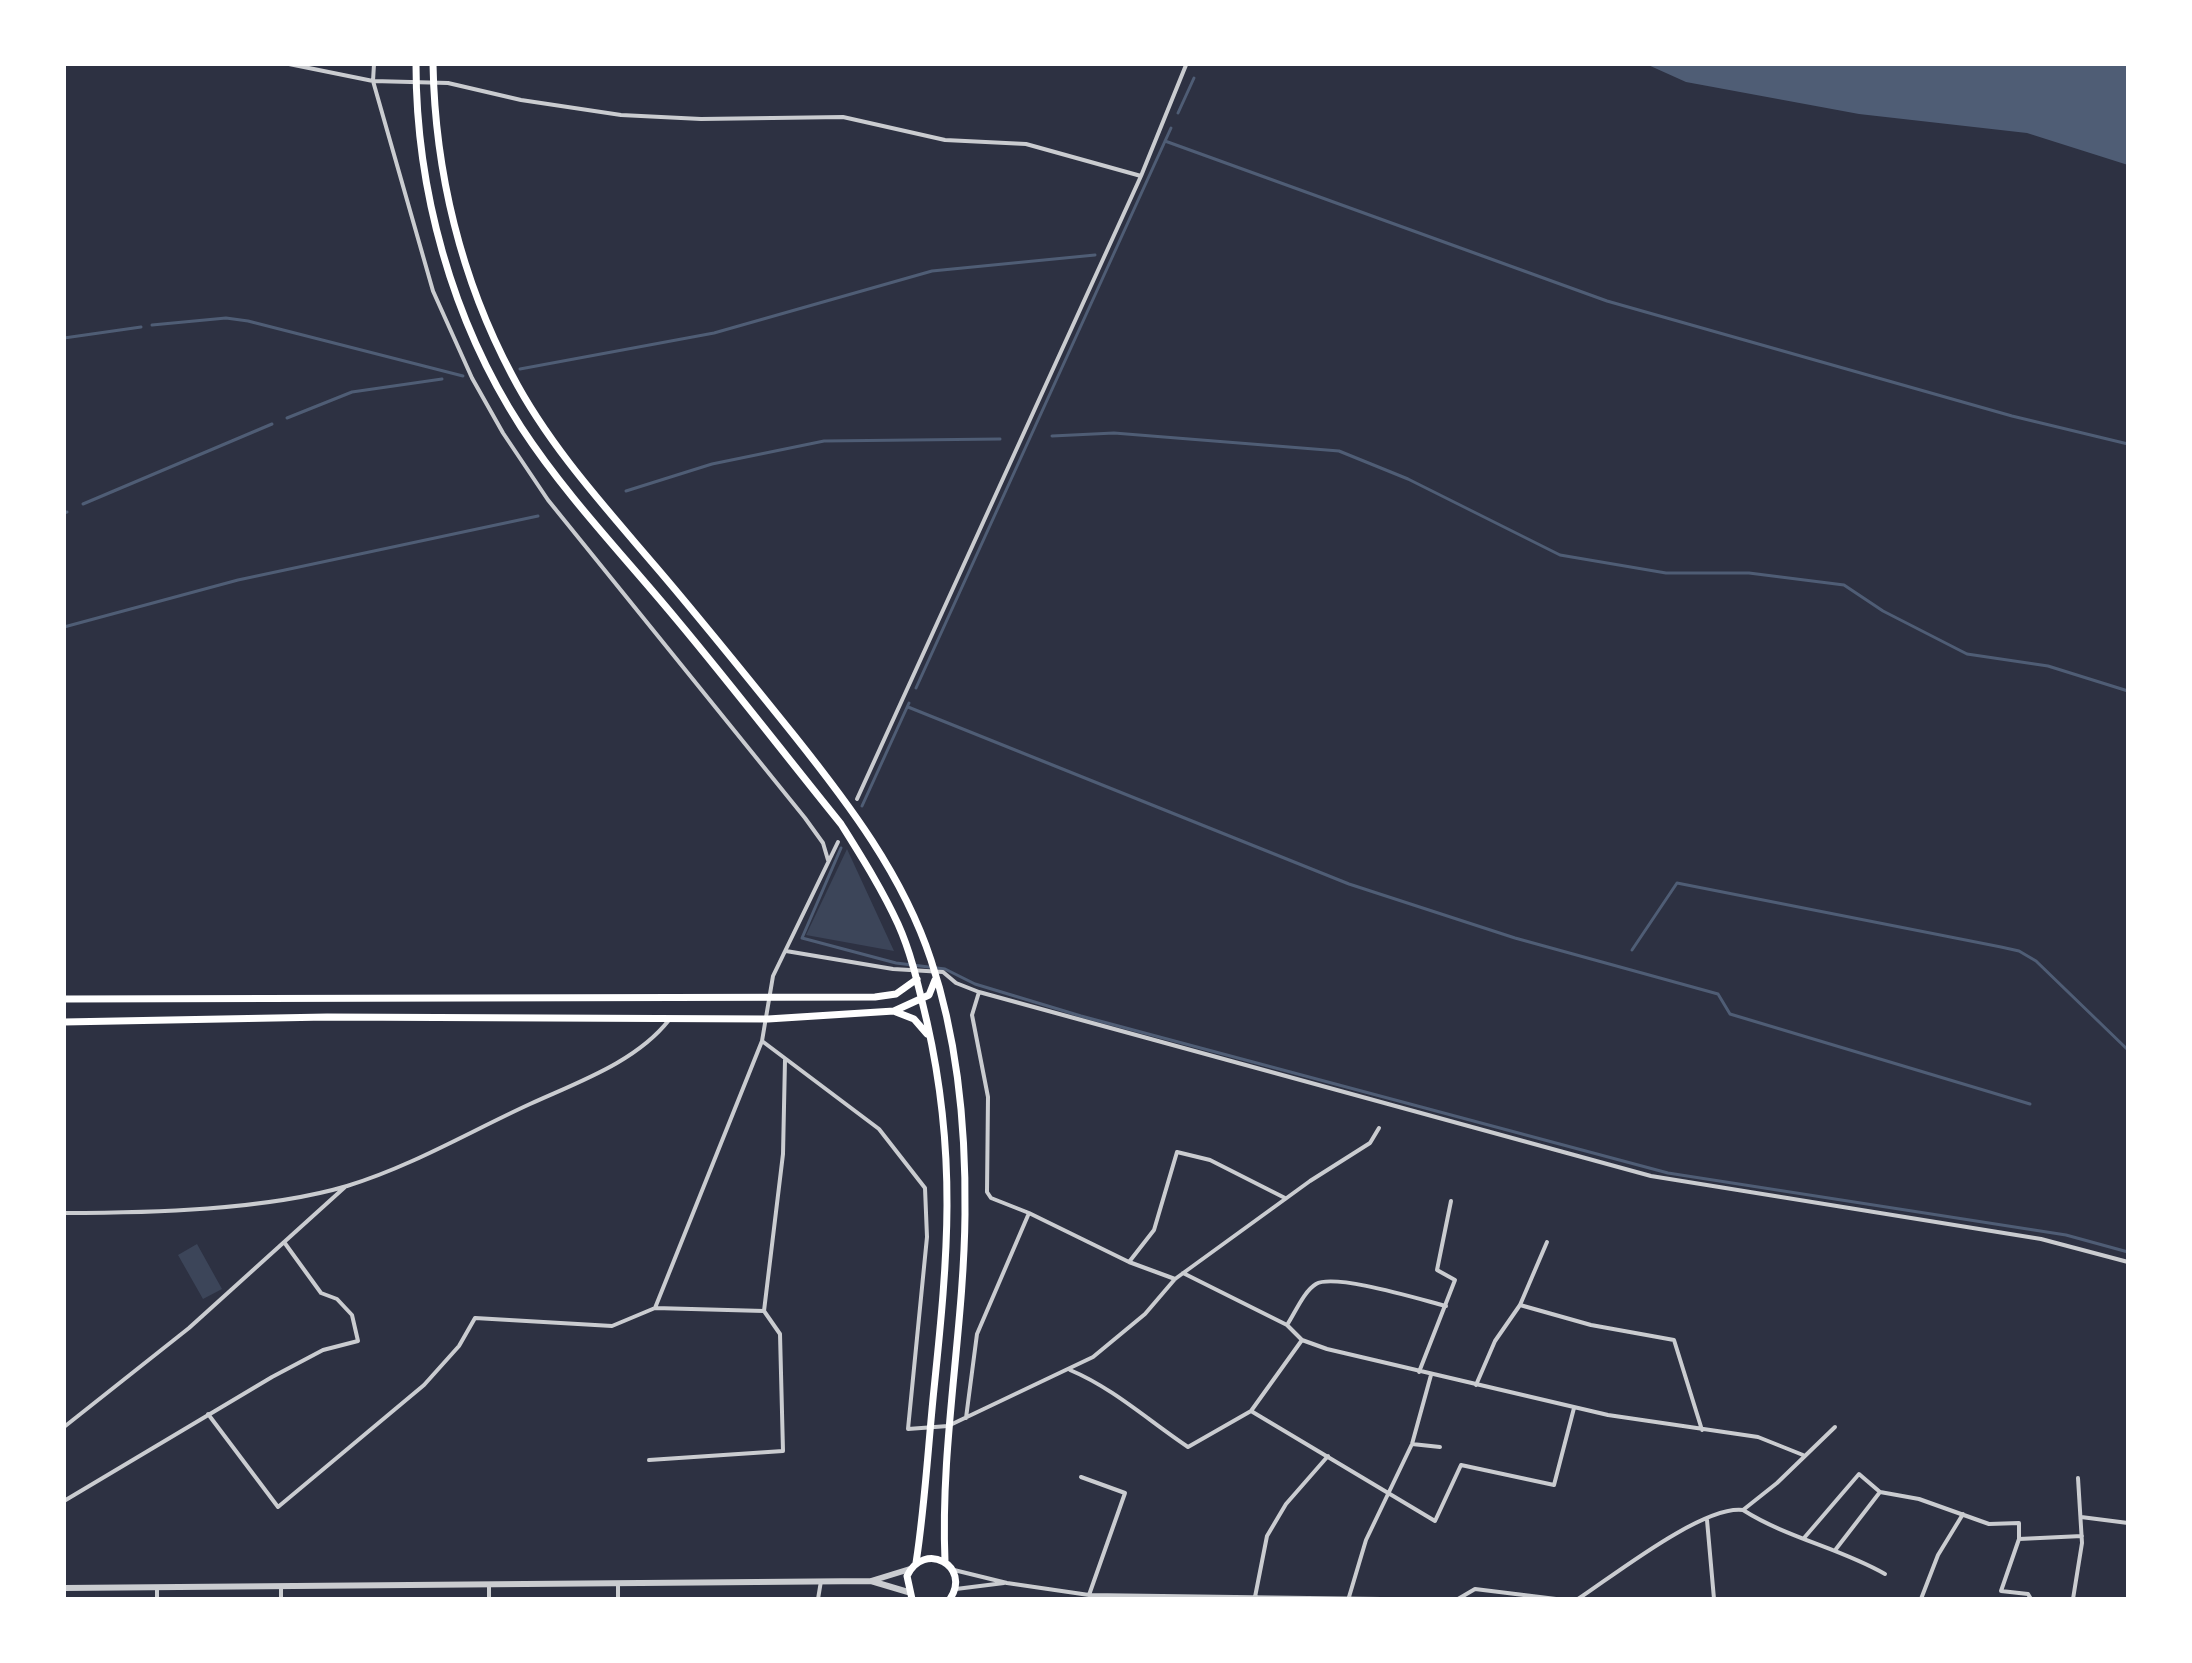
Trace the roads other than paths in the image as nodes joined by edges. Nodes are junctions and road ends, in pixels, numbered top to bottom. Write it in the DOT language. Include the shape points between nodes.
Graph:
graph roads {
  1 [pos="289,64"];
  2 [pos="374,64"];
  3 [pos="416,64"];
  4 [pos="1186,65"];
  5 [pos="433,66"];
  6 [pos="373,81"];
  7 [pos="1141,176"];
  8 [pos="857,799"];
  9 [pos="838,842"];
  10 [pos="828,860"];
  11 [pos="786,951"];
  12 [pos="935,975"];
  13 [pos="917,978"];
  14 [pos="979,992"];
  15 [pos="767,996"];
  16 [pos="536,998"];
  17 [pos="599,998"];
  18 [pos="64,999"];
  19 [pos="922,1000"];
  20 [pos="894,1011"];
  21 [pos="536,1018"];
  22 [pos="671,1018"];
  23 [pos="599,1019"];
  24 [pos="768,1019"];
  25 [pos="64,1022"];
  26 [pos="930,1039"];
  27 [pos="762,1041"];
  28 [pos="785,1057"];
  29 [pos="1379,1128"];
  30 [pos="347,1186"];
  31 [pos="1285,1199"];
  32 [pos="1451,1201"];
  33 [pos="64,1213"];
  34 [pos="1029,1213"];
  35 [pos="284,1242"];
  36 [pos="1547,1242"];
  37 [pos="1129,1262"];
  38 [pos="2128,1262"];
  39 [pos="1183,1273"];
  40 [pos="1175,1279"];
  41 [pos="1520,1305"];
  42 [pos="1446,1306"];
  43 [pos="655,1308"];
  44 [pos="764,1311"];
  45 [pos="1287,1325"];
  46 [pos="1302,1340"];
  47 [pos="1070,1370"];
  48 [pos="1419,1372"];
  49 [pos="1431,1375"];
  50 [pos="1476,1385"];
  51 [pos="1574,1408"];
  52 [pos="1251,1411"];
  53 [pos="208,1414"];
  54 [pos="966,1418"];
  55 [pos="948,1426"];
  56 [pos="64,1427"];
  57 [pos="1835,1427"];
  58 [pos="930,1429"];
  59 [pos="1702,1430"];
  60 [pos="1412,1444"];
  61 [pos="1440,1447"];
  62 [pos="1803,1455"];
  63 [pos="1328,1456"];
  64 [pos="649,1460"];
  65 [pos="1081,1477"];
  66 [pos="2078,1478"];
  67 [pos="1880,1492"];
  68 [pos="1389,1493"];
  69 [pos="64,1501"];
  70 [pos="1743,1510"];
  71 [pos="1963,1514"];
  72 [pos="2081,1517"];
  73 [pos="1707,1520"];
  74 [pos="2128,1523"];
  75 [pos="2082,1536"];
  76 [pos="1804,1538"];
  77 [pos="2019,1539"];
  78 [pos="1836,1549"];
  79 [pos="945,1561"];
  80 [pos="913,1566"];
  81 [pos="953,1570"];
  82 [pos="1885,1574"];
  83 [pos="821,1581"];
  84 [pos="871,1581"];
  85 [pos="618,1583"];
  86 [pos="1007,1583"];
  87 [pos="489,1584"];
  88 [pos="281,1586"];
  89 [pos="157,1587"];
  90 [pos="64,1588"];
  91 [pos="956,1589"];
  92 [pos="1089,1595"];
  93 [pos="910,1596"];
  94 [pos="1176,1597"];
  95 [pos="1255,1597"];
  96 [pos="1349,1597"];
  97 [pos="1339,1598"];
  98 [pos="157,1599"];
  99 [pos="281,1599"];
  100 [pos="489,1599"];
  101 [pos="618,1599"];
  102 [pos="818,1599"];
  103 [pos="950,1599"];
  104 [pos="1381,1599"];
  105 [pos="1458,1599"];
  106 [pos="1556,1599"];
  107 [pos="1578,1599"];
  108 [pos="1714,1599"];
  109 [pos="1921,1599"];
  110 [pos="2031,1599"];
  111 [pos="2073,1599"];
  1 -- 6 [label="street"];
  2 -- 6 [label="street"];
  3 -- 13 [label="highway" via="428,196 447,268 496,383 520,426 570,492 841,824 874,877"];
  4 -- 7 [label="street"];
  5 -- 12 [label="highway" via="440,160 459,245 513,377 587,486 717,638 847,803 898,886"];
  6 -- 7 [label="street" via="448,83 621,115 843,117 945,140 1026,144"];
  6 -- 10 [label="street" via="433,291 503,433 566,523 805,818"];
  7 -- 8 [label="street"];
  9 -- 10 [label="street"];
  10 -- 11 [label="street"];
  11 -- 14 [label="street" via="943,972"];
  11 -- 15 [label="street"];
  12 -- 19 [label="highway" via="934,989"];
  12 -- 55 [label="highway" via="956,1058 965,1215"];
  13 -- 15 [label="highway" via="900,993 883,996"];
  13 -- 19 [label="highway"];
  14 -- 34 [label="street" via="972,1015 988,1097 987,1192"];
  14 -- 38 [label="street" via="1651,1176 2041,1239"];
  15 -- 17 [label="highway"];
  15 -- 24 [label="street"];
  16 -- 17 [label="highway"];
  16 -- 18 [label="highway"];
  16 -- 21 [label="highway"];
  17 -- 23 [label="highway"];
  19 -- 20 [label="highway"];
  19 -- 26 [label="highway"];
  20 -- 24 [label="highway"];
  20 -- 26 [label="highway" via="914,1019"];
  21 -- 23 [label="highway"];
  21 -- 25 [label="highway"];
  22 -- 23 [label="highway"];
  22 -- 24 [label="highway"];
  22 -- 30 [label="street" via="647,1043 604,1069 443,1148"];
  24 -- 27 [label="street"];
  26 -- 58 [label="highway" via="946,1122 949,1189"];
  27 -- 28 [label="street"];
  27 -- 43 [label="street"];
  28 -- 44 [label="street" via="783,1154"];
  28 -- 58 [label="street" via="879,1129 925,1188 927,1237 908,1429"];
  29 -- 31 [label="street" via="1370,1143"];
  30 -- 33 [label="street" via="226,1205"];
  30 -- 35 [label="street"];
  31 -- 37 [label="street" via="1210,1160 1177,1152 1154,1230"];
  31 -- 39 [label="street"];
  32 -- 42 [label="street" via="1437,1270 1455,1280"];
  34 -- 37 [label="street"];
  34 -- 54 [label="street" via="977,1334"];
  35 -- 53 [label="street" via="321,1293 337,1299 352,1315 359,1340 323,1350"];
  35 -- 56 [label="street" via="189,1328"];
  36 -- 41 [label="street"];
  37 -- 40 [label="street"];
  39 -- 40 [label="street"];
  39 -- 45 [label="street"];
  40 -- 47 [label="street" via="1145,1314"];
  41 -- 50 [label="street" via="1495,1341"];
  41 -- 59 [label="street" via="1674,1340"];
  42 -- 45 [label="street" via="1364,1285 1323,1282 1313,1287"];
  42 -- 48 [label="street"];
  43 -- 44 [label="street"];
  43 -- 53 [label="street" via="612,1326 475,1318 459,1346 424,1385 278,1507"];
  44 -- 64 [label="street" via="780,1334 783,1451"];
  45 -- 46 [label="street"];
  46 -- 48 [label="street"];
  46 -- 52 [label="street"];
  47 -- 52 [label="street" via="1108,1387 1188,1447"];
  47 -- 54 [label="street"];
  48 -- 49 [label="street"];
  49 -- 50 [label="street"];
  49 -- 60 [label="street"];
  50 -- 51 [label="street"];
  51 -- 59 [label="street"];
  51 -- 68 [label="street" via="1554,1485 1461,1465 1435,1521"];
  52 -- 63 [label="street"];
  53 -- 69 [label="street"];
  54 -- 55 [label="street"];
  55 -- 58 [label="street"];
  55 -- 79 [label="highway"];
  57 -- 62 [label="street"];
  58 -- 80 [label="highway" via="924,1513"];
  59 -- 62 [label="street" via="1758,1437"];
  60 -- 61 [label="street"];
  60 -- 68 [label="street"];
  62 -- 70 [label="street"];
  63 -- 68 [label="street"];
  63 -- 95 [label="street" via="1291,1497 1267,1536"];
  65 -- 92 [label="street" via="1125,1493"];
  66 -- 72 [label="street"];
  67 -- 71 [label="street"];
  67 -- 76 [label="street" via="1856,1474"];
  67 -- 78 [label="street"];
  68 -- 96 [label="street" via="1366,1540"];
  70 -- 73 [label="street"];
  70 -- 76 [label="street"];
  71 -- 77 [label="street" via="1989,1524 2019,1523"];
  71 -- 109 [label="street" via="1938,1555"];
  72 -- 74 [label="street"];
  72 -- 75 [label="street"];
  73 -- 107 [label="street" via="1672,1535"];
  73 -- 108 [label="street"];
  75 -- 77 [label="street"];
  75 -- 111 [label="street"];
  76 -- 78 [label="street"];
  77 -- 110 [label="street" via="2001,1591 2028,1594"];
  78 -- 82 [label="street"];
  79 -- 80 [label="highway" via="930,1557"];
  79 -- 81 [label="highway"];
  80 -- 84 [label="street"];
  80 -- 93 [label="highway"];
  81 -- 86 [label="street"];
  81 -- 91 [label="highway"];
  83 -- 84 [label="street"];
  83 -- 85 [label="street"];
  83 -- 102 [label="street"];
  84 -- 93 [label="street"];
  85 -- 87 [label="street"];
  85 -- 101 [label="street"];
  86 -- 91 [label="street"];
  86 -- 92 [label="street"];
  87 -- 88 [label="street"];
  87 -- 100 [label="street"];
  88 -- 89 [label="street"];
  88 -- 99 [label="street"];
  89 -- 90 [label="street"];
  89 -- 98 [label="street"];
  91 -- 103 [label="highway"];
  92 -- 94 [label="street"];
  94 -- 95 [label="street"];
  95 -- 97 [label="street"];
  96 -- 97 [label="street"];
  96 -- 104 [label="street"];
  105 -- 106 [label="street" via="1475,1589"];
}
